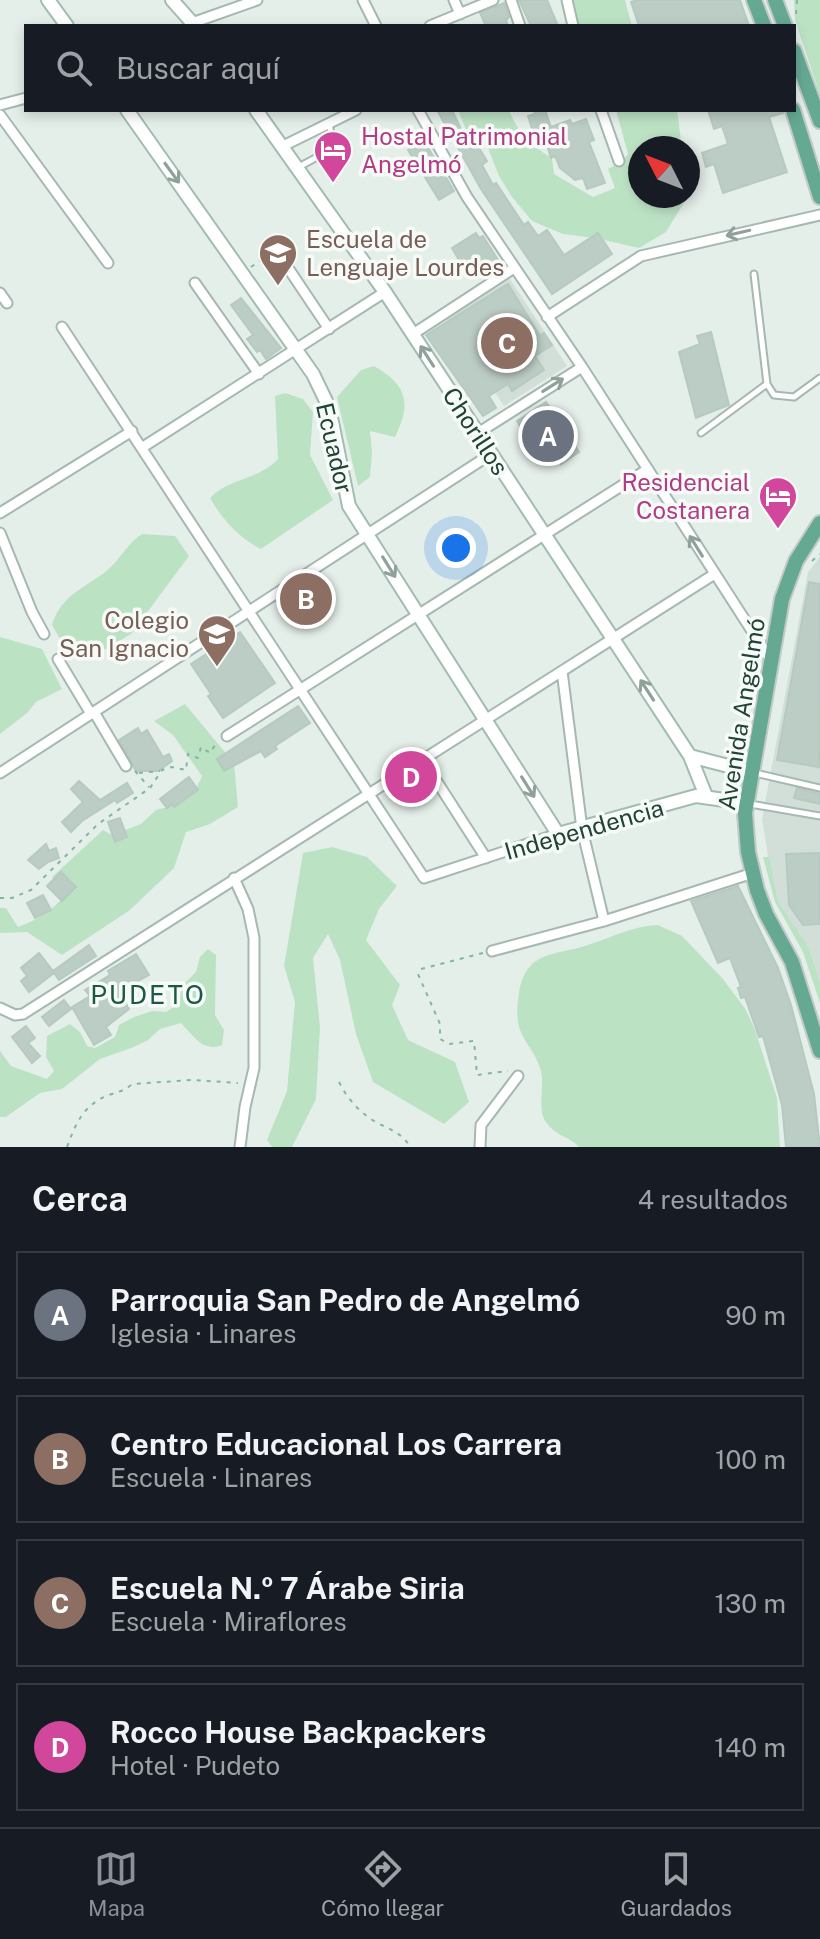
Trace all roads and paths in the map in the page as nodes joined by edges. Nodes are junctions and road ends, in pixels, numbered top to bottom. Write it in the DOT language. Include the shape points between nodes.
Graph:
graph roads {
  1 [pos="48,0"];
  2 [pos="172,0"];
  3 [pos="257,0"];
  4 [pos="363,0"];
  5 [pos="454,0"];
  6 [pos="493,0"];
  7 [pos="511,0"];
  8 [pos="567,0"];
  9 [pos="754,0"];
  10 [pos="775,0"];
  11 [pos="797,0"];
  12 [pos="460,14"];
  13 [pos="796,14"];
  14 [pos="66,24"];
  15 [pos="194,24"];
  16 [pos="375,24"];
  17 [pos="435,24"];
  18 [pos="519,24"];
  19 [pos="573,24"];
  20 [pos="763,24"];
  21 [pos="784,24"];
  22 [pos="796,56"];
  23 [pos="24,99"];
  24 [pos="0,105"];
  25 [pos="128,112"];
  26 [pos="258,112"];
  27 [pos="352,112"];
  28 [pos="419,112"];
  29 [pos="602,112"];
  30 [pos="794,112"];
  31 [pos="0,115"];
  32 [pos="820,121"];
  33 [pos="329,123"];
  34 [pos="283,146"];
  35 [pos="619,161"];
  36 [pos="298,168"];
  37 [pos="820,197"];
  38 [pos="820,215"];
  39 [pos="276,250"];
  40 [pos="108,263"];
  41 [pos="514,268"];
  42 [pos="243,273"];
  43 [pos="754,274"];
  44 [pos="195,283"];
  45 [pos="385,292"];
  46 [pos="0,293"];
  47 [pos="7,303"];
  48 [pos="547,317"];
  49 [pos="62,327"];
  50 [pos="329,329"];
  51 [pos="413,334"];
  52 [pos="298,349"];
  53 [pos="582,367"];
  54 [pos="259,374"];
  55 [pos="820,378"];
  56 [pos="767,384"];
  57 [pos="132,431"];
  58 [pos="478,433"];
  59 [pos="701,433"];
  60 [pos="143,447"];
  61 [pos="491,454"];
  62 [pos="648,469"];
  63 [pos="0,513"];
  64 [pos="820,523"];
  65 [pos="0,533"];
  66 [pos="368,534"];
  67 [pos="545,535"];
  68 [pos="820,554"];
  69 [pos="11,559"];
  70 [pos="0,564"];
  71 [pos="806,567"];
  72 [pos="713,575"];
  73 [pos="250,611"];
  74 [pos="419,615"];
  75 [pos="44,634"];
  76 [pos="613,639"];
  77 [pos="58,659"];
  78 [pos="770,659"];
  79 [pos="562,671"];
  80 [pos="302,689"];
  81 [pos="93,713"];
  82 [pos="485,720"];
  83 [pos="227,736"];
  84 [pos="690,756"];
  85 [pos="423,760"];
  86 [pos="126,766"];
  87 [pos="162,770"];
  88 [pos="751,772"];
  89 [pos="0,773"];
  90 [pos="138,773"];
  91 [pos="145,782"];
  92 [pos="154,784"];
  93 [pos="150,788"];
  94 [pos="820,788"];
  95 [pos="368,793"];
  96 [pos="706,796"];
  97 [pos="746,803"];
  98 [pos="820,816"];
  99 [pos="582,829"];
  100 [pos="558,834"];
  101 [pos="486,858"];
  102 [pos="753,873"];
  103 [pos="234,878"];
  104 [pos="0,898"];
  105 [pos="604,921"];
  106 [pos="492,951"];
  107 [pos="0,1008"];
  108 [pos="820,1051"];
  109 [pos="518,1076"];
  110 [pos="339,1082"];
  111 [pos="238,1083"];
  112 [pos="67,1147"];
  113 [pos="240,1147"];
  114 [pos="410,1147"];
  115 [pos="480,1147"];
  1 -- 14 [label="street"];
  2 -- 15 [label="street"];
  3 -- 15 [label="street"];
  4 -- 16 [label="street"];
  5 -- 12 [label="street"];
  6 -- 12 [label="street"];
  7 -- 18 [label="street"];
  8 -- 19 [label="street"];
  9 -- 20 [label="main road"];
  10 -- 21 [label="main road"];
  11 -- 13 [label="path"];
  12 -- 17 [label="street"];
  22 -- 32 [label="main road"];
  23 -- 24 [label="street"];
  25 -- 42 [label="street, Ecuador, one-way"];
  26 -- 34 [label="street, Chorillos"];
  27 -- 33 [label="street"];
  28 -- 41 [label="street" via="447,166"];
  29 -- 35 [label="street"];
  30 -- 37 [label="main road"];
  31 -- 40 [label="street"];
  33 -- 34 [label="street"];
  33 -- 36 [label="lane" via="330,147"];
  34 -- 36 [label="street, Chorillos"];
  36 -- 45 [label="street, Chorillos"];
  38 -- 48 [label="street, one-way" via="641,256"];
  39 -- 42 [label="path"];
  39 -- 50 [label="street"];
  41 -- 48 [label="street"];
  41 -- 51 [label="street"];
  42 -- 52 [label="street, Ecuador"];
  43 -- 56 [label="lane"];
  44 -- 54 [label="street"];
  45 -- 50 [label="street"];
  45 -- 51 [label="street, Chorillos"];
  46 -- 47 [label="street"];
  48 -- 53 [label="street"];
  49 -- 57 [label="street"];
  50 -- 52 [label="street"];
  58 -- 51 [label="street, Chorillos, one-way"];
  52 -- 54 [label="street"];
  52 -- 66 [label="street, Ecuador" via="326,401 345,494"];
  58 -- 53 [label="street, one-way"];
  53 -- 62 [label="street"];
  54 -- 60 [label="street"];
  55 -- 56 [label="lane" via="794,397 774,395"];
  56 -- 59 [label="lane"];
  57 -- 60 [label="street"];
  57 -- 63 [label="street"];
  58 -- 61 [label="street, Chorillos"];
  60 -- 73 [label="street"];
  61 -- 66 [label="street"];
  61 -- 67 [label="street, Chorillos"];
  62 -- 67 [label="street"];
  72 -- 62 [label="street, one-way"];
  64 -- 78 [label="main road, Avenida Angelmó" via="789,577"];
  65 -- 69 [label="street"];
  66 -- 73 [label="street"];
  66 -- 74 [label="street, Ecuador, one-way"];
  67 -- 74 [label="street"];
  67 -- 76 [label="street, Chorillos"];
  68 -- 71 [label="path"];
  69 -- 70 [label="street"];
  69 -- 75 [label="street"];
  72 -- 76 [label="street"];
  72 -- 78 [label="street"];
  73 -- 80 [label="street"];
  73 -- 81 [label="street"];
  74 -- 80 [label="street"];
  74 -- 82 [label="street, Ecuador"];
  76 -- 79 [label="street"];
  84 -- 76 [label="street, Chorillos, one-way"];
  77 -- 81 [label="street"];
  78 -- 88 [label="main road, Avenida Angelmó"];
  79 -- 82 [label="street"];
  79 -- 99 [label="street"];
  80 -- 83 [label="street"];
  80 -- 95 [label="street"];
  81 -- 86 [label="street"];
  81 -- 89 [label="street"];
  82 -- 85 [label="street"];
  82 -- 100 [label="street, Ecuador, one-way"];
  83 -- 87 [label="path" via="210,753 201,747 198,758 188,754 186,770"];
  84 -- 88 [label="street"];
  84 -- 96 [label="street, Chorillos"];
  85 -- 95 [label="street"];
  85 -- 101 [label="street"];
  86 -- 90 [label="path"];
  87 -- 90 [label="path"];
  87 -- 92 [label="path"];
  88 -- 94 [label="lane"];
  88 -- 97 [label="main road, Avenida Angelmó"];
  90 -- 91 [label="path"];
  91 -- 92 [label="path"];
  91 -- 93 [label="path"];
  92 -- 93 [label="path"];
  93 -- 104 [label="path" via="98,824 31,890"];
  95 -- 101 [label="street, Independencia" via="424,878"];
  95 -- 103 [label="street"];
  96 -- 97 [label="street, Independencia"];
  96 -- 99 [label="street, Independencia"];
  97 -- 98 [label="lane"];
  97 -- 102 [label="main road, Avenida Angelmó"];
  99 -- 100 [label="street, Independencia"];
  99 -- 105 [label="street"];
  100 -- 101 [label="street, Independencia"];
  102 -- 105 [label="street"];
  102 -- 108 [label="main road, Avenida Angelmó" via="797,976"];
  103 -- 107 [label="street" via="23,1014"];
  103 -- 113 [label="street" via="254,938 254,1068"];
  105 -- 106 [label="street"];
  106 -- 109 [label="path" via="418,974 440,1024 440,1039 449,1044 474,1041 477,1075 513,1070"];
  109 -- 115 [label="street" via="481,1125"];
  110 -- 114 [label="path" via="348,1100"];
  111 -- 112 [label="path" via="132,1084 83,1110"];
}
